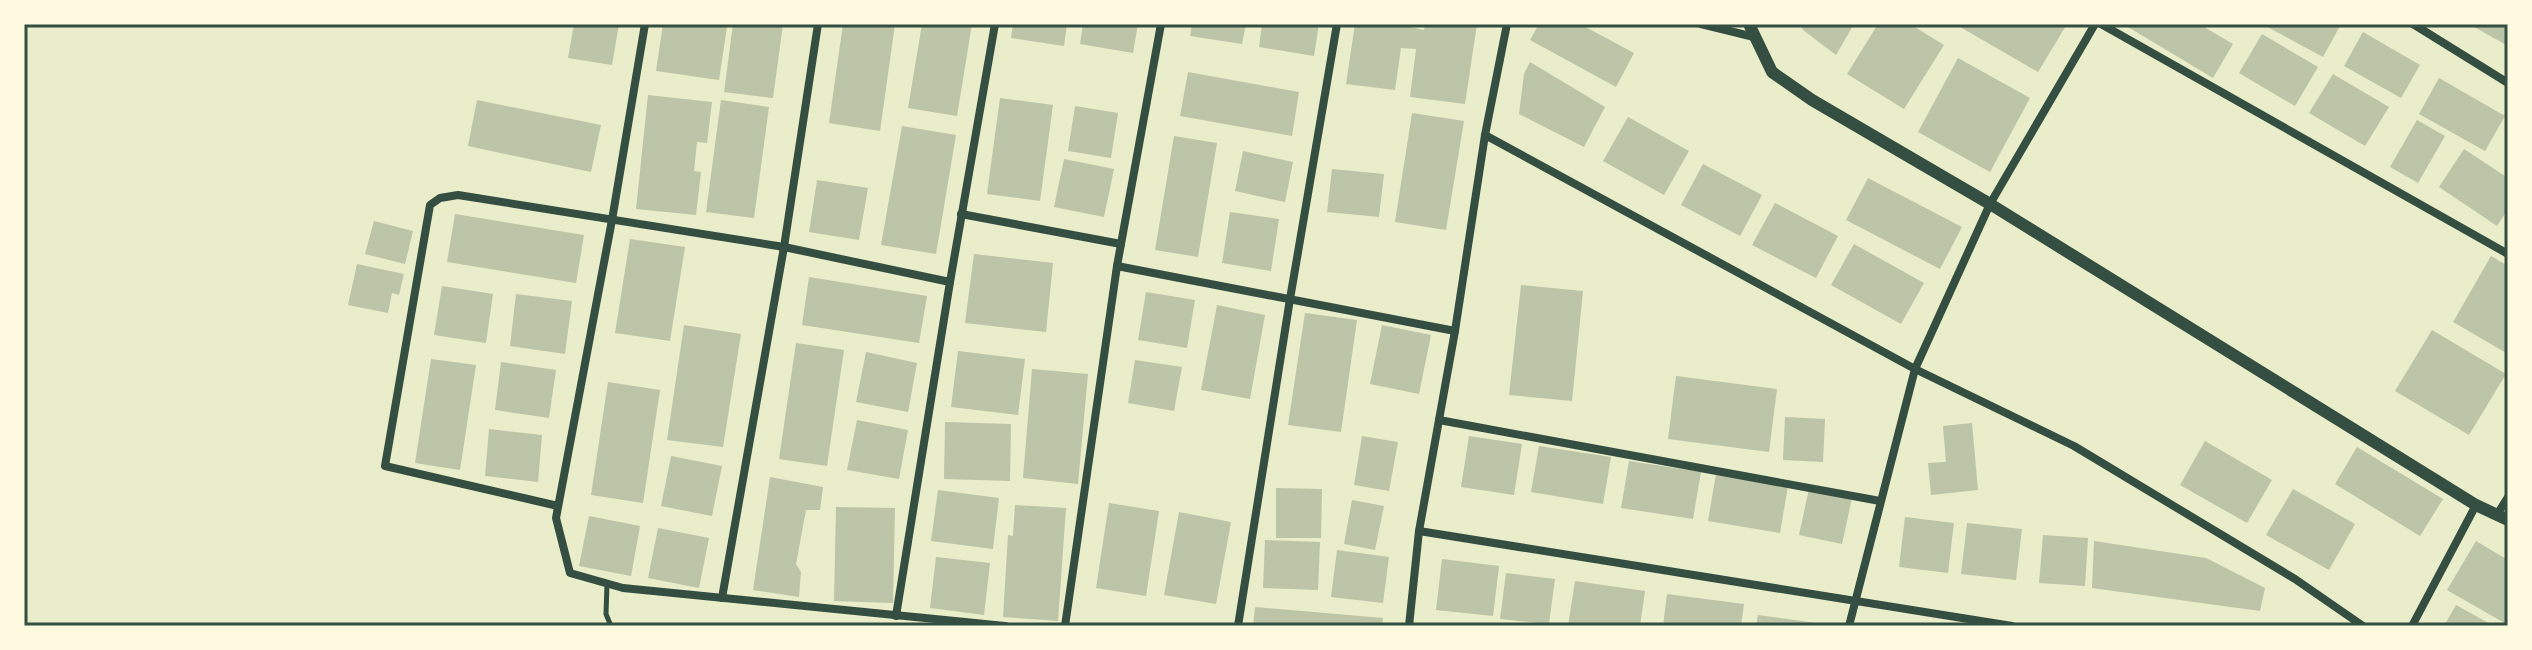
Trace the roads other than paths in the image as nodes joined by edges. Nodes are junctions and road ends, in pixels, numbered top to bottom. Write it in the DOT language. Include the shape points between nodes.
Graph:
graph roads {
  1 [pos="645,24"];
  2 [pos="818,24"];
  3 [pos="995,24"];
  4 [pos="1161,24"];
  5 [pos="1337,24"];
  6 [pos="1507,24"];
  7 [pos="1701,24"];
  8 [pos="1737,24"];
  9 [pos="1749,24"];
  10 [pos="2098,24"];
  11 [pos="2413,24"];
  12 [pos="1754,37"];
  13 [pos="2508,83"];
  14 [pos="1485,135"];
  15 [pos="1990,204"];
  16 [pos="961,214"];
  17 [pos="612,220"];
  18 [pos="1121,244"];
  19 [pos="784,247"];
  20 [pos="2508,254"];
  21 [pos="1117,266"];
  22 [pos="950,282"];
  23 [pos="1290,299"];
  24 [pos="1455,331"];
  25 [pos="1915,369"];
  26 [pos="1439,420"];
  27 [pos="2508,497"];
  28 [pos="1880,501"];
  29 [pos="2476,505"];
  30 [pos="558,506"];
  31 [pos="2503,516"];
  32 [pos="1419,531"];
  33 [pos="607,583"];
  34 [pos="722,598"];
  35 [pos="1854,601"];
  36 [pos="896,616"];
  37 [pos="611,626"];
  38 [pos="1005,626"];
  39 [pos="1065,626"];
  40 [pos="1238,626"];
  41 [pos="1409,626"];
  42 [pos="1849,626"];
  43 [pos="2012,626"];
  44 [pos="2363,626"];
  45 [pos="2412,626"];
  1 -- 17 [label="street"];
  2 -- 19 [label="street"];
  3 -- 16 [label="street"];
  4 -- 18 [label="street"];
  5 -- 23 [label="street"];
  6 -- 14 [label="street"];
  7 -- 12 [label="street"];
  8 -- 12 [label="street"];
  9 -- 12 [label="street"];
  10 -- 15 [label="street"];
  10 -- 20 [label="street"];
  11 -- 13 [label="street"];
  12 -- 15 [label="street" via="1772,72"];
  14 -- 24 [label="street"];
  14 -- 25 [label="street"];
  15 -- 25 [label="street"];
  15 -- 29 [label="street"];
  16 -- 18 [label="street"];
  16 -- 22 [label="street"];
  17 -- 19 [label="street"];
  17 -- 30 [label="street"];
  17 -- 30 [label="street" via="458,195 430,205 385,466"];
  18 -- 21 [label="street"];
  19 -- 22 [label="street"];
  19 -- 34 [label="street"];
  21 -- 23 [label="street"];
  21 -- 39 [label="street"];
  22 -- 36 [label="street"];
  23 -- 24 [label="street"];
  23 -- 40 [label="street"];
  24 -- 26 [label="street"];
  25 -- 28 [label="street"];
  25 -- 44 [label="street" via="2074,446"];
  26 -- 28 [label="street"];
  26 -- 32 [label="street"];
  27 -- 31 [label="street"];
  28 -- 35 [label="street"];
  29 -- 31 [label="street"];
  29 -- 45 [label="street"];
  30 -- 33 [label="street" via="556,518 570,573"];
  32 -- 35 [label="street"];
  32 -- 41 [label="street"];
  33 -- 34 [label="street"];
  33 -- 37 [label="lane"];
  34 -- 36 [label="street"];
  35 -- 42 [label="street"];
  35 -- 43 [label="street"];
  36 -- 38 [label="street"];
}
